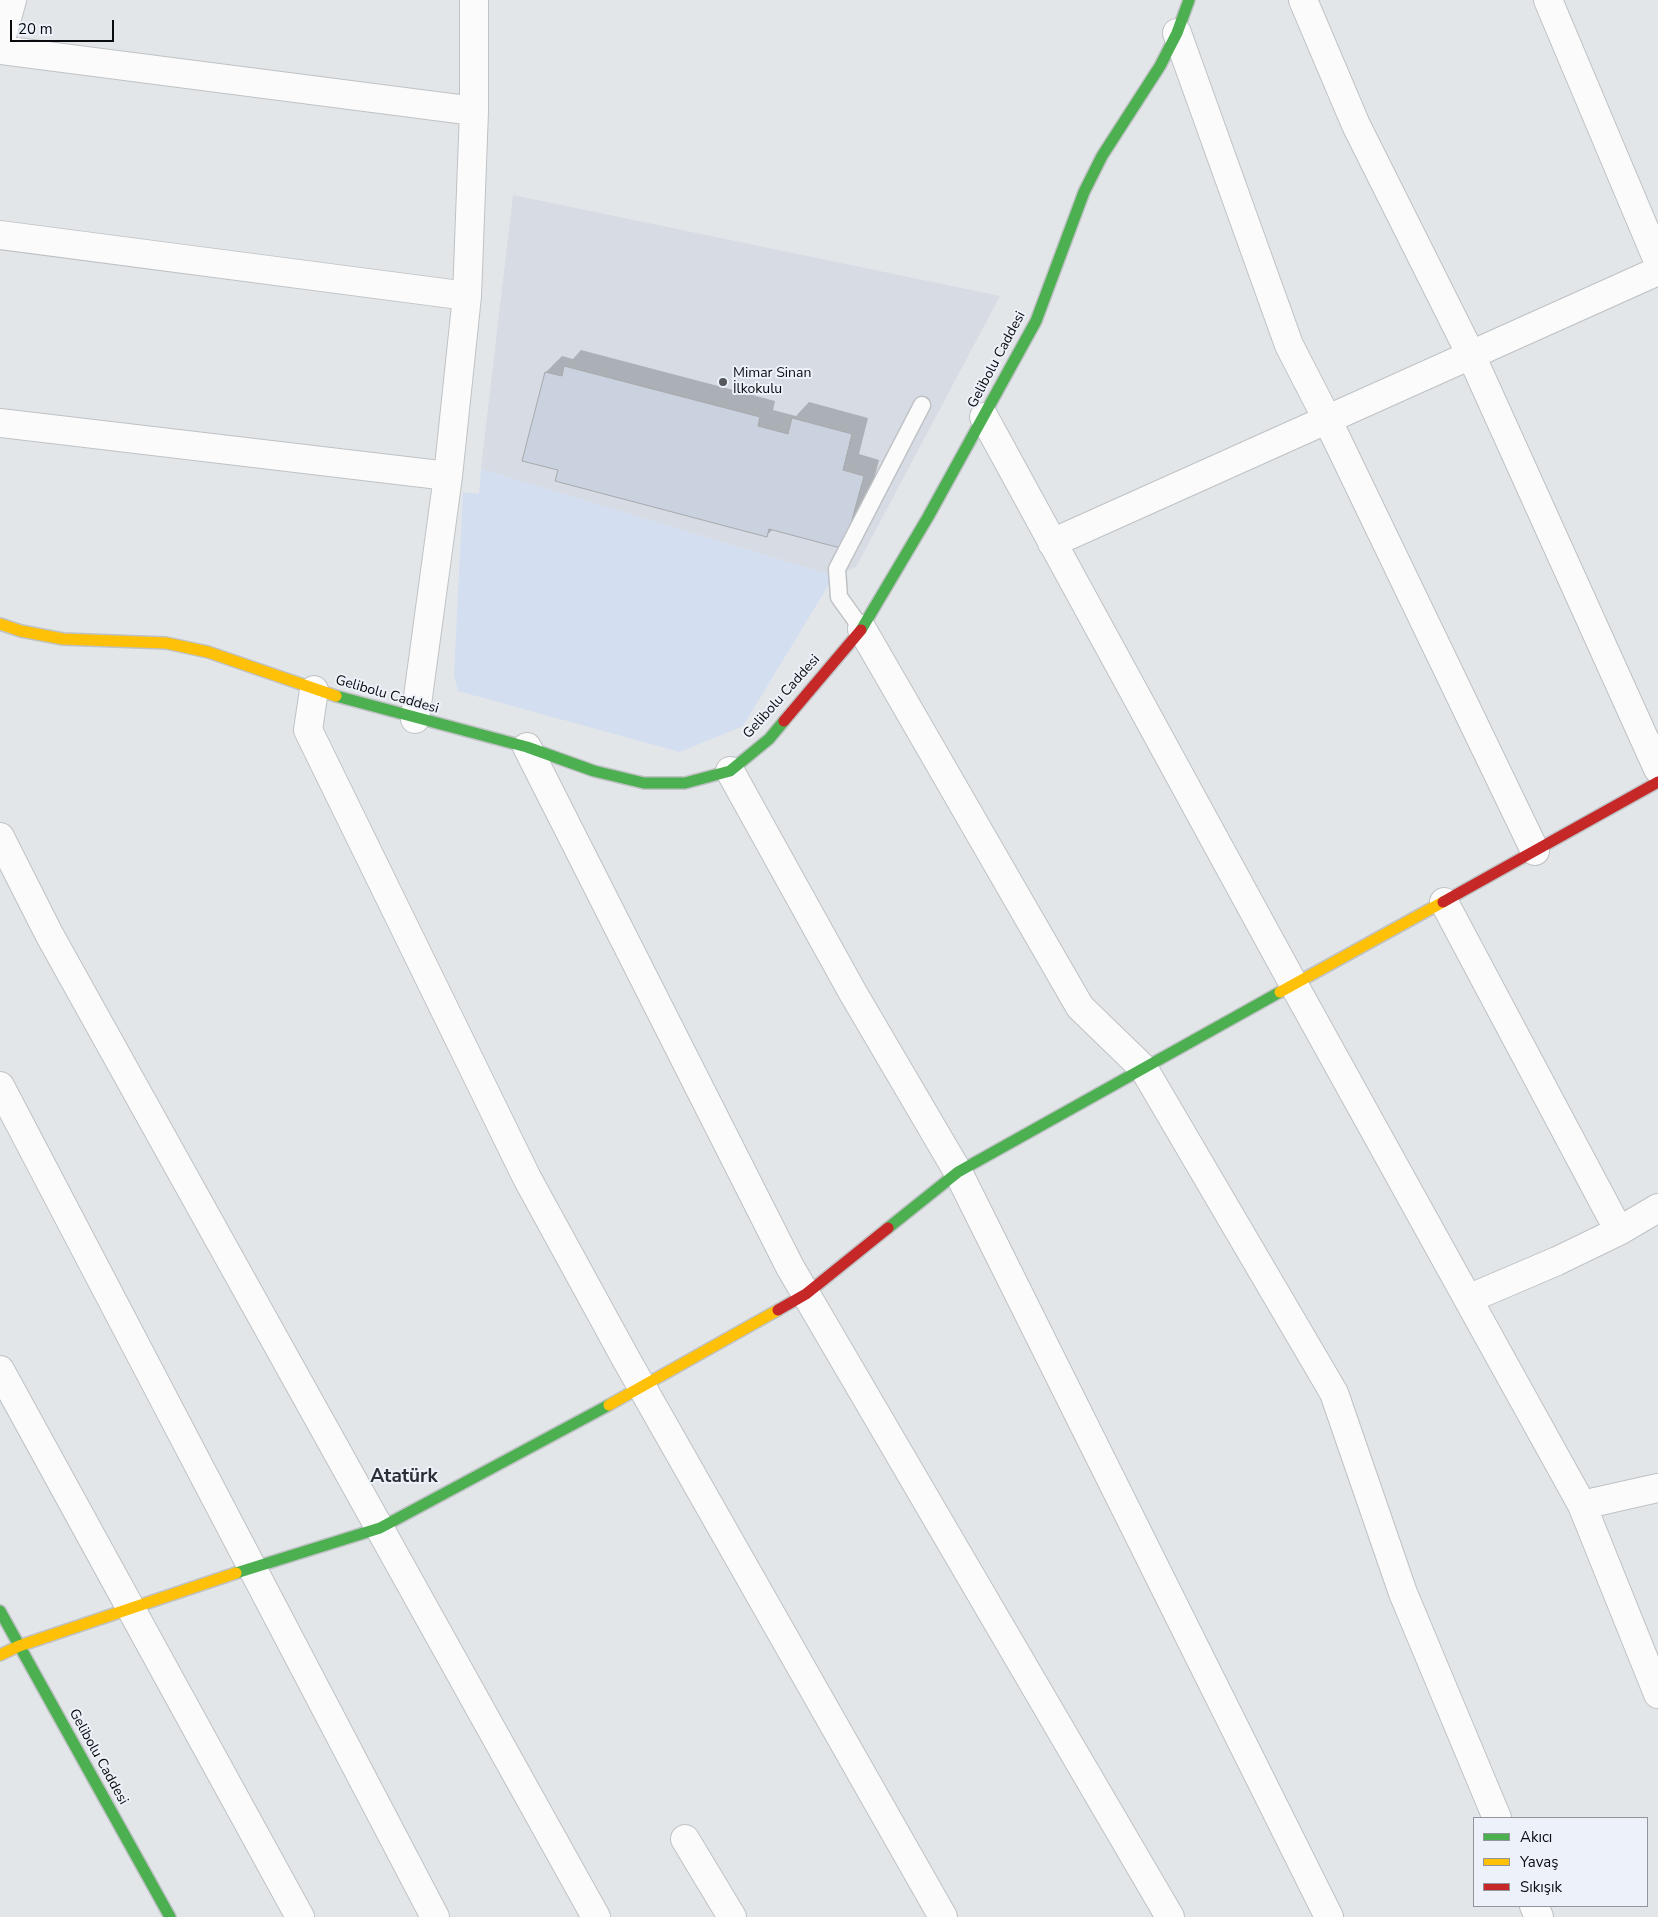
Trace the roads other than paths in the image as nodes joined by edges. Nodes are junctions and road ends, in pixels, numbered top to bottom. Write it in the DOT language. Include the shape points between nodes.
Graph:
graph roads {
  1 [pos="12,0"];
  2 [pos="474,0"];
  3 [pos="1189,0"];
  4 [pos="1304,0"];
  5 [pos="1548,0"];
  6 [pos="1177,33"];
  7 [pos="0,43"];
  8 [pos="0,50"];
  9 [pos="474,111"];
  10 [pos="0,235"];
  11 [pos="1658,261"];
  12 [pos="1658,271"];
  13 [pos="467,296"];
  14 [pos="1471,355"];
  15 [pos="922,405"];
  16 [pos="984,417"];
  17 [pos="1327,419"];
  18 [pos="0,423"];
  19 [pos="448,476"];
  20 [pos="1052,543"];
  21 [pos="0,624"];
  22 [pos="862,629"];
  23 [pos="314,690"];
  24 [pos="415,719"];
  25 [pos="527,747"];
  26 [pos="1658,769"];
  27 [pos="730,771"];
  28 [pos="1658,782"];
  29 [pos="0,837"];
  30 [pos="1535,851"];
  31 [pos="1444,902"];
  32 [pos="1294,985"];
  33 [pos="1144,1069"];
  34 [pos="0,1086"];
  35 [pos="958,1172"];
  36 [pos="1658,1208"];
  37 [pos="1619,1231"];
  38 [pos="806,1294"];
  39 [pos="1468,1299"];
  40 [pos="0,1370"];
  41 [pos="642,1387"];
  42 [pos="1658,1488"];
  43 [pos="1582,1505"];
  44 [pos="380,1528"];
  45 [pos="252,1567"];
  46 [pos="130,1610"];
  47 [pos="0,1611"];
  48 [pos="19,1646"];
  49 [pos="0,1655"];
  50 [pos="1658,1694"];
  51 [pos="1497,1817"];
  52 [pos="685,1839"];
  53 [pos="170,1917"];
  54 [pos="300,1917"];
  55 [pos="434,1917"];
  56 [pos="596,1917"];
  57 [pos="732,1917"];
  58 [pos="943,1917"];
  59 [pos="1170,1917"];
  60 [pos="1329,1917"];
  1 -- 7 [label="street"];
  2 -- 9 [label="street"];
  3 -- 6 [label="street, Gelibolu Caddesi"];
  4 -- 14 [label="street" via="1356,125"];
  5 -- 11 [label="street"];
  6 -- 16 [label="street, Gelibolu Caddesi" via="1160,66 1102,156 1084,192 1036,321"];
  6 -- 17 [label="street" via="1289,345"];
  8 -- 9 [label="street"];
  9 -- 13 [label="street"];
  10 -- 13 [label="street"];
  12 -- 14 [label="street"];
  13 -- 19 [label="street"];
  14 -- 17 [label="street"];
  14 -- 26 [label="street"];
  15 -- 22 [label="lane" via="837,569 839,597"];
  16 -- 20 [label="street"];
  16 -- 22 [label="street, Gelibolu Caddesi"];
  17 -- 20 [label="street"];
  17 -- 30 [label="street"];
  18 -- 19 [label="street"];
  19 -- 24 [label="street"];
  20 -- 32 [label="street"];
  21 -- 23 [label="street, Gelibolu Caddesi" via="63,639 166,643 208,652"];
  22 -- 27 [label="street, Gelibolu Caddesi" via="769,739"];
  22 -- 33 [label="street" via="1080,1007"];
  23 -- 24 [label="street, Gelibolu Caddesi"];
  23 -- 41 [label="street" via="308,730 528,1178"];
  24 -- 25 [label="street, Gelibolu Caddesi"];
  25 -- 27 [label="street, Gelibolu Caddesi" via="594,771 644,783 685,783"];
  25 -- 38 [label="street"];
  27 -- 35 [label="street" via="853,993"];
  28 -- 30 [label="street"];
  29 -- 44 [label="street" via="49,934"];
  30 -- 31 [label="street"];
  31 -- 32 [label="street"];
  31 -- 37 [label="street"];
  32 -- 33 [label="street"];
  32 -- 39 [label="street"];
  33 -- 35 [label="street"];
  33 -- 51 [label="street" via="1334,1393 1403,1593"];
  34 -- 45 [label="street"];
  35 -- 38 [label="street"];
  35 -- 60 [label="street"];
  36 -- 37 [label="street"];
  37 -- 39 [label="street"];
  38 -- 41 [label="street"];
  38 -- 59 [label="street"];
  39 -- 43 [label="street"];
  40 -- 46 [label="street"];
  41 -- 44 [label="street"];
  41 -- 58 [label="street"];
  42 -- 43 [label="street"];
  43 -- 50 [label="street"];
  44 -- 45 [label="street"];
  44 -- 56 [label="street"];
  45 -- 46 [label="street"];
  45 -- 55 [label="street"];
  46 -- 48 [label="street"];
  46 -- 54 [label="street"];
  47 -- 48 [label="street, Gelibolu Caddesi"];
  48 -- 49 [label="street"];
  48 -- 53 [label="street, Gelibolu Caddesi"];
  52 -- 57 [label="street"];
}
